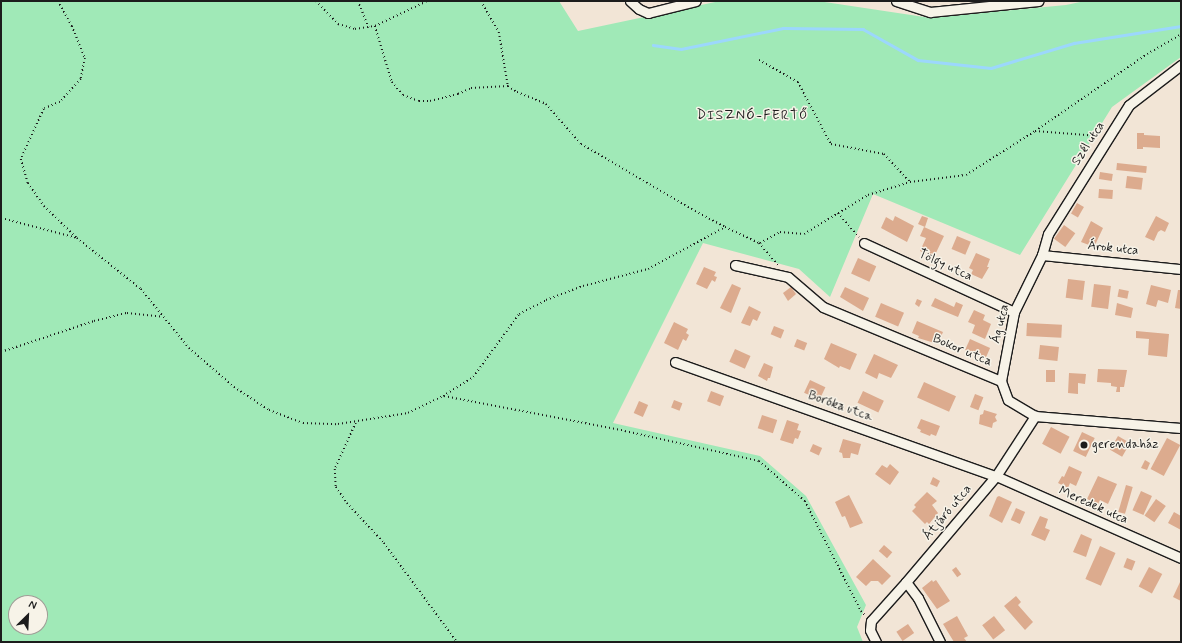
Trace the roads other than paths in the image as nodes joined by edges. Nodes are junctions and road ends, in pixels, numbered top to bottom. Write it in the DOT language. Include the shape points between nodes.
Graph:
graph roads {
  1 [pos="630,1"];
  2 [pos="696,1"];
  3 [pos="896,1"];
  4 [pos="922,1"];
  5 [pos="1038,1"];
  6 [pos="930,12"];
  7 [pos="1181,65"];
  8 [pos="864,243"];
  9 [pos="1042,254"];
  10 [pos="735,265"];
  11 [pos="1181,269"];
  12 [pos="1014,312"];
  13 [pos="675,362"];
  14 [pos="1001,381"];
  15 [pos="1035,416"];
  16 [pos="1180,426"];
  17 [pos="996,476"];
  18 [pos="1181,558"];
  19 [pos="906,582"];
  20 [pos="876,642"];
  21 [pos="940,642"];
  1 -- 2 [label="street" via="648,13"];
  3 -- 6 [label="street"];
  4 -- 6 [label="street"];
  5 -- 6 [label="street"];
  7 -- 9 [label="street, Szél utca" via="1129,105 1048,234"];
  8 -- 12 [label="street, Tölgy utca"];
  9 -- 11 [label="street, Árok utca"];
  9 -- 12 [label="street, Ág utca"];
  10 -- 14 [label="street, Bokor utca" via="788,277 823,307"];
  12 -- 14 [label="street, Ág utca"];
  13 -- 17 [label="street, Boróka utca"];
  14 -- 15 [label="street, Bokor utca" via="1008,400"];
  15 -- 16 [label="street, Bokor utca"];
  15 -- 17 [label="street, Átjáró utca"];
  17 -- 18 [label="street, Meredek utca"];
  17 -- 19 [label="street, Átjáró utca"];
  19 -- 20 [label="street, Átjáró utca" via="871,621 870,630"];
  19 -- 21 [label="street" via="918,598"];
}
